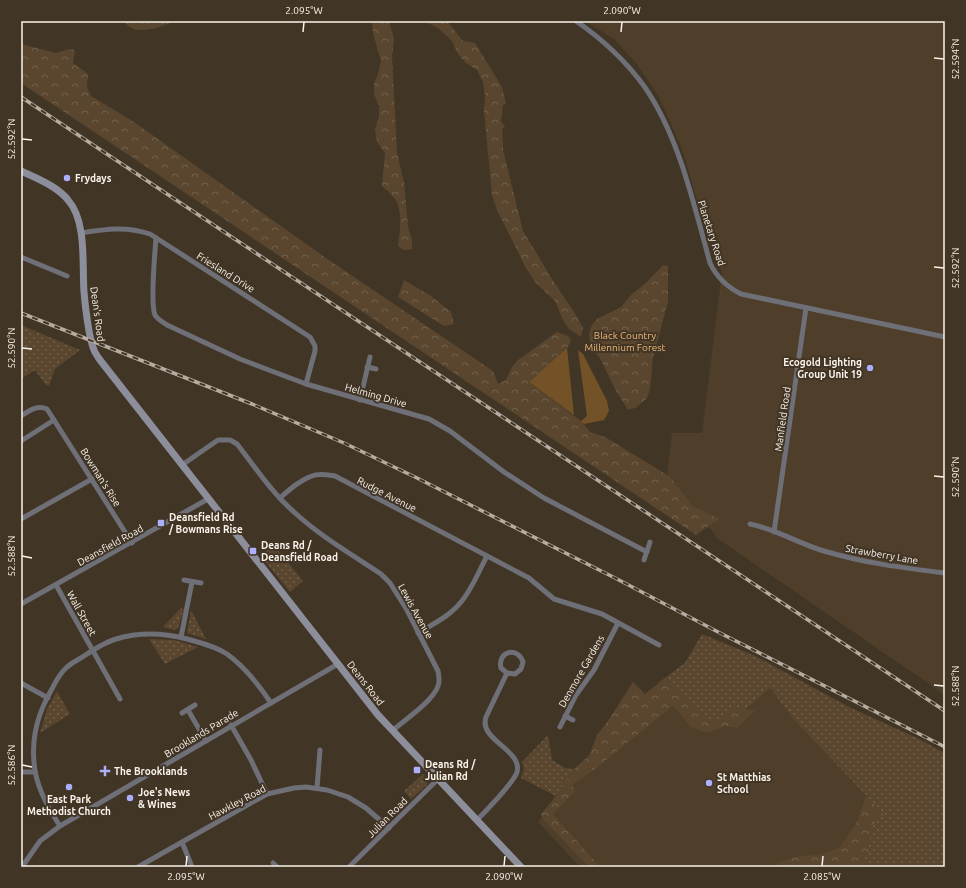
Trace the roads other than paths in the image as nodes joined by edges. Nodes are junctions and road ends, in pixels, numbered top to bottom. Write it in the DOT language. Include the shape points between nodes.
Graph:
graph roads {
  1 [pos="576,21"];
  2 [pos="21,171"];
  3 [pos="81,232"];
  4 [pos="156,238"];
  5 [pos="21,257"];
  6 [pos="68,276"];
  7 [pos="806,308"];
  8 [pos="945,337"];
  9 [pos="370,357"];
  10 [pos="368,367"];
  11 [pos="376,369"];
  12 [pos="306,384"];
  13 [pos="360,400"];
  14 [pos="21,416"];
  15 [pos="54,420"];
  16 [pos="21,441"];
  17 [pos="182,465"];
  18 [pos="92,479"];
  19 [pos="280,498"];
  20 [pos="208,500"];
  21 [pos="21,520"];
  22 [pos="750,524"];
  23 [pos="774,532"];
  24 [pos="650,542"];
  25 [pos="132,543"];
  26 [pos="647,552"];
  27 [pos="487,556"];
  28 [pos="644,560"];
  29 [pos="945,573"];
  30 [pos="184,580"];
  31 [pos="192,582"];
  32 [pos="201,583"];
  33 [pos="56,585"];
  34 [pos="21,604"];
  35 [pos="618,623"];
  36 [pos="418,633"];
  37 [pos="181,637"];
  38 [pos="660,645"];
  39 [pos="93,650"];
  40 [pos="338,664"];
  41 [pos="507,673"];
  42 [pos="21,684"];
  43 [pos="48,698"];
  44 [pos="120,699"];
  45 [pos="271,703"];
  46 [pos="195,706"];
  47 [pos="188,710"];
  48 [pos="182,713"];
  49 [pos="565,716"];
  50 [pos="573,720"];
  51 [pos="231,725"];
  52 [pos="560,727"];
  53 [pos="393,730"];
  54 [pos="206,740"];
  55 [pos="320,750"];
  56 [pos="21,772"];
  57 [pos="35,772"];
  58 [pos="438,779"];
  59 [pos="317,788"];
  60 [pos="267,794"];
  61 [pos="477,820"];
  62 [pos="60,826"];
  63 [pos="389,828"];
  64 [pos="182,842"];
  65 [pos="22,867"];
  66 [pos="138,867"];
  67 [pos="192,867"];
  68 [pos="349,867"];
  69 [pos="521,867"];
  1 -- 7 [label="street, Planetary Road" via="605,43 624,62 654,102 676,148 710,263 718,276 731,289 741,294"];
  2 -- 3 [label="street, Dean's Road" via="54,188 68,200 76,214"];
  3 -- 4 [label="street, Friesland Drive" via="114,228 135,229"];
  3 -- 17 [label="street, Dean's Road" via="84,293 94,350"];
  4 -- 12 [label="street, Friesland Drive" via="310,337 315,346"];
  4 -- 12 [label="street, Helming Drive" via="154,310 159,319 240,359"];
  5 -- 6 [label="street"];
  7 -- 8 [label="street, Planetary Road"];
  7 -- 23 [label="street, Manfield Road"];
  9 -- 10 [label="street"];
  10 -- 11 [label="street"];
  10 -- 13 [label="street"];
  12 -- 13 [label="street, Helming Drive"];
  13 -- 26 [label="street, Helming Drive" via="428,419 450,431 504,472 544,498"];
  14 -- 15 [label="street, Bowman's Rise" via="31,409 42,407 47,409"];
  15 -- 16 [label="street"];
  15 -- 18 [label="street, Bowman's Rise"];
  17 -- 19 [label="street, Lewis Avenue" via="218,440 230,440 237,444"];
  17 -- 20 [label="street, Dean's Road"];
  18 -- 21 [label="street"];
  18 -- 25 [label="street, Bowman's Rise"];
  19 -- 27 [label="street, Rudge Avenue" via="313,475 335,476"];
  19 -- 36 [label="street, Lewis Avenue" via="311,527 381,574 390,583 407,610"];
  20 -- 25 [label="street, Deansfield Road"];
  20 -- 40 [label="street, Deans Road"];
  22 -- 23 [label="street, Strawberry Lane"];
  23 -- 29 [label="street, Strawberry Lane" via="823,551 860,561"];
  24 -- 26 [label="street"];
  25 -- 33 [label="street, Deansfield Road"];
  26 -- 28 [label="street"];
  27 -- 35 [label="street" via="529,578 554,599 593,611"];
  27 -- 36 [label="street" via="461,603"];
  30 -- 31 [label="street"];
  31 -- 32 [label="street"];
  31 -- 37 [label="street"];
  33 -- 34 [label="street, Deansfield Road"];
  33 -- 39 [label="street, Wall Street"];
  35 -- 38 [label="street"];
  35 -- 49 [label="street, Denmore Gardens" via="594,670"];
  36 -- 53 [label="street, Lewis Avenue" via="438,671 438,685 431,698"];
  37 -- 39 [label="street" via="159,634 136,635 115,639"];
  37 -- 45 [label="street" via="227,654 251,676"];
  39 -- 43 [label="street" via="66,668"];
  39 -- 44 [label="street, Wall Street"];
  40 -- 45 [label="street, Brooklands Parade"];
  40 -- 53 [label="street, Deans Road"];
  41 -- 41 [label="street" via="514,674 521,669 523,662 516,653 509,652 501,660 501,668"];
  41 -- 61 [label="street" via="484,724 487,731 515,760 518,769 514,778"];
  42 -- 43 [label="street"];
  43 -- 57 [label="street" via="40,710 34,736"];
  45 -- 51 [label="street, Brooklands Parade"];
  46 -- 47 [label="street"];
  47 -- 48 [label="street"];
  47 -- 54 [label="street"];
  49 -- 50 [label="street"];
  49 -- 52 [label="street, Denmore Gardens"];
  51 -- 54 [label="street, Brooklands Parade"];
  51 -- 60 [label="street"];
  53 -- 58 [label="street, Deans Road"];
  54 -- 62 [label="street, Brooklands Parade"];
  55 -- 59 [label="street"];
  56 -- 57 [label="street"];
  57 -- 62 [label="street" via="44,800"];
  58 -- 61 [label="street, Deans Road"];
  58 -- 63 [label="street, Julian Road"];
  59 -- 60 [label="street, Hawkley Road" via="294,788"];
  59 -- 63 [label="street, Hawkley Road" via="338,793 357,802"];
  60 -- 64 [label="street, Hawkley Road"];
  61 -- 69 [label="street, Deans Road"];
  62 -- 65 [label="street, Brooklands Parade" via="40,841"];
  63 -- 68 [label="street, Julian Road"];
  64 -- 66 [label="street, Hawkley Road"];
  64 -- 67 [label="street"];
}
